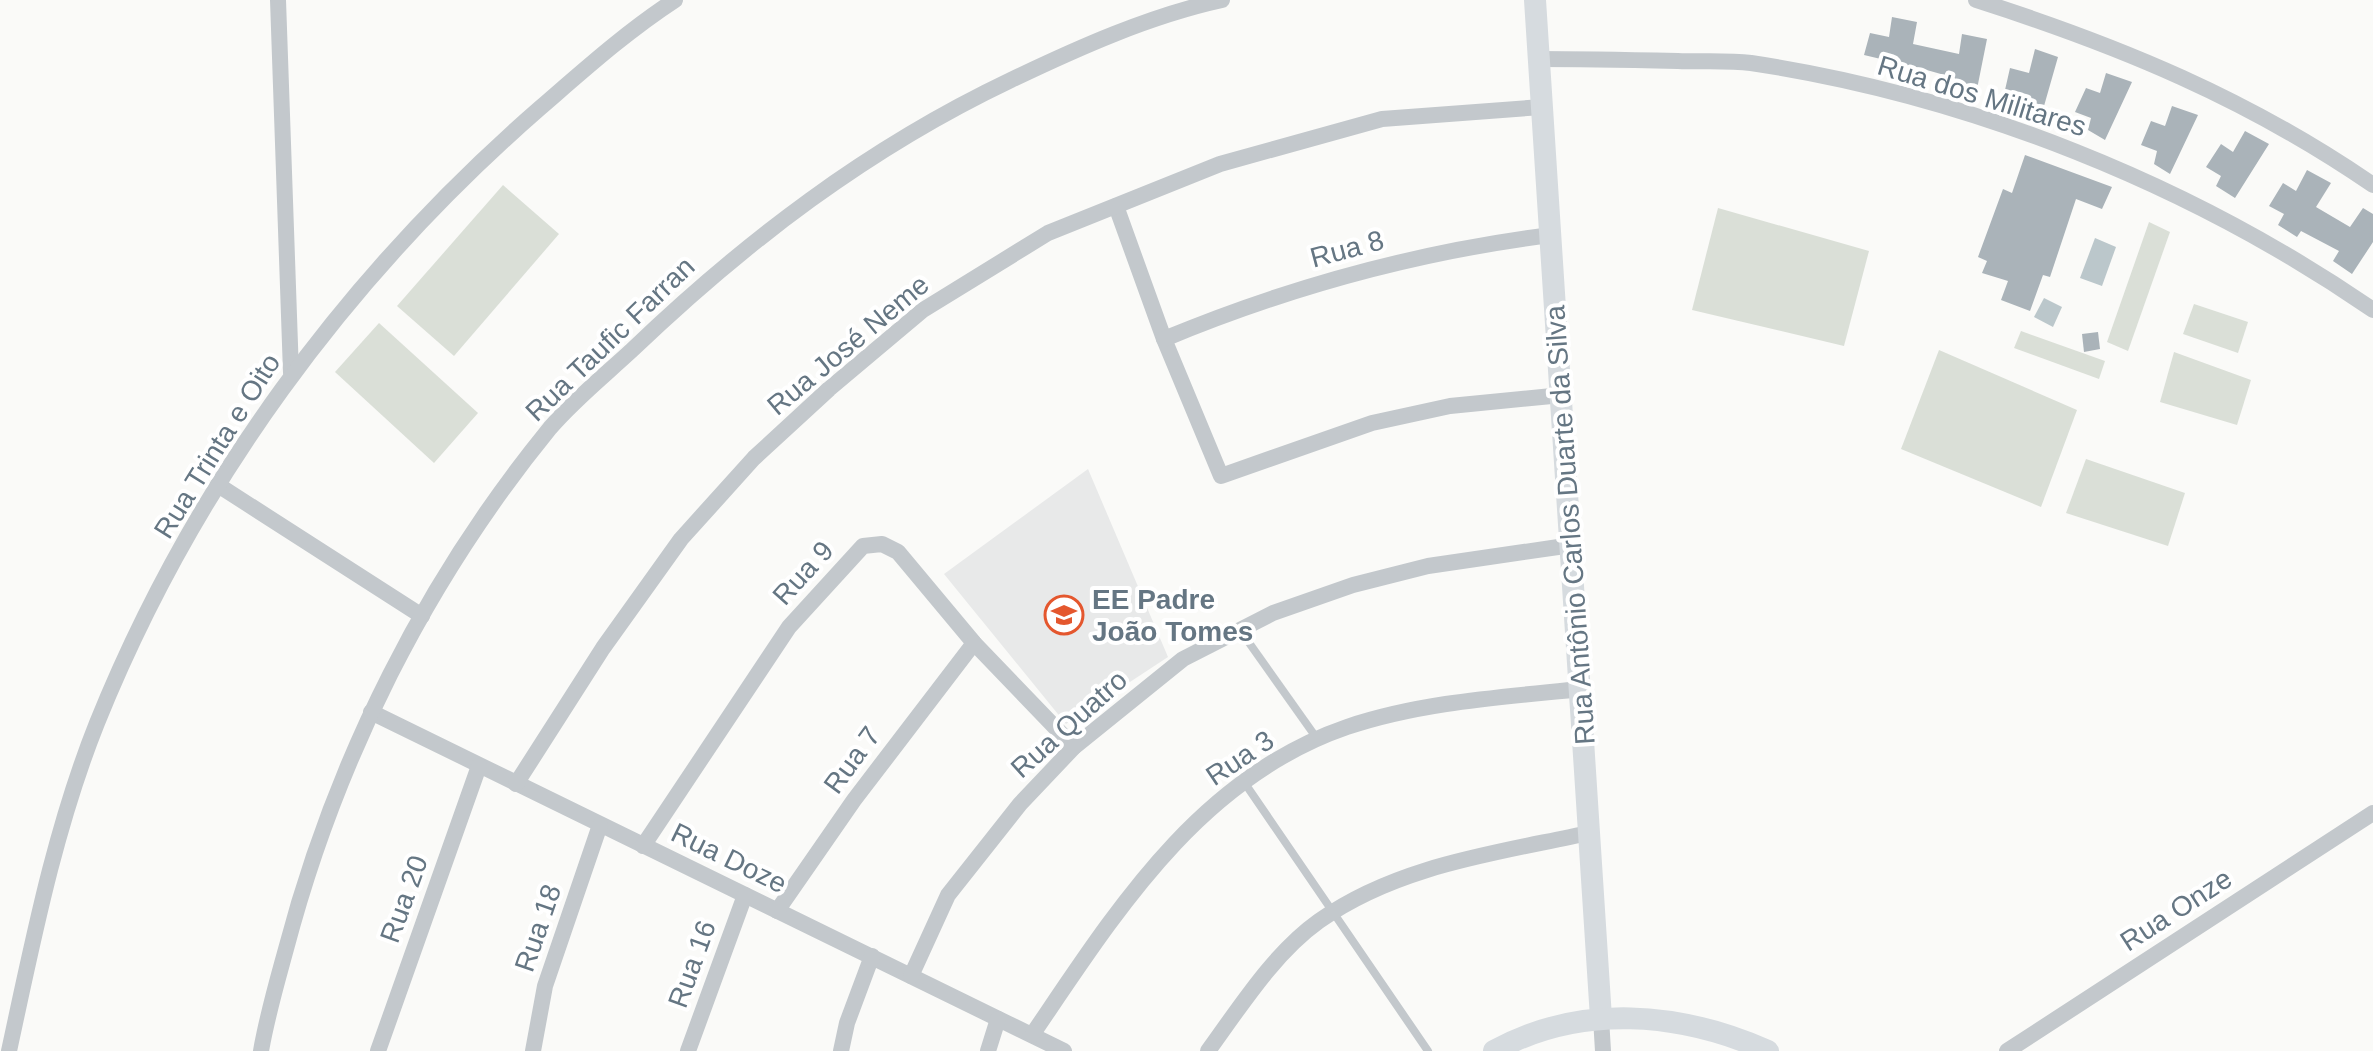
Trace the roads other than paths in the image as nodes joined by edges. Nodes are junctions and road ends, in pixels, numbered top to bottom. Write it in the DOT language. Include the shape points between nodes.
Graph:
graph roads {
  1 [pos="278,0"];
  2 [pos="675,0"];
  3 [pos="1222,0"];
  4 [pos="1535,0"];
  5 [pos="1976,0"];
  6 [pos="1538,59"];
  7 [pos="1542,107"];
  8 [pos="2373,185"];
  9 [pos="1116,206"];
  10 [pos="1551,235"];
  11 [pos="2373,310"];
  12 [pos="1164,339"];
  13 [pos="291,373"];
  14 [pos="1562,395"];
  15 [pos="218,485"];
  16 [pos="1572,545"];
  17 [pos="422,616"];
  18 [pos="1240,630"];
  19 [pos="974,643"];
  20 [pos="1581,689"];
  21 [pos="371,712"];
  22 [pos="1318,741"];
  23 [pos="1074,747"];
  24 [pos="479,766"];
  25 [pos="1244,782"];
  26 [pos="516,784"];
  27 [pos="2373,813"];
  28 [pos="600,825"];
  29 [pos="1589,833"];
  30 [pos="643,846"];
  31 [pos="745,895"];
  32 [pos="777,911"];
  33 [pos="1333,912"];
  34 [pos="872,956"];
  35 [pos="911,976"];
  36 [pos="1601,1018"];
  37 [pos="998,1019"];
  38 [pos="1032,1035"];
  39 [pos="9,1051"];
  40 [pos="261,1051"];
  41 [pos="378,1051"];
  42 [pos="533,1051"];
  43 [pos="688,1051"];
  44 [pos="841,1051"];
  45 [pos="988,1051"];
  46 [pos="1064,1051"];
  47 [pos="1208,1051"];
  48 [pos="1428,1051"];
  49 [pos="1494,1051"];
  50 [pos="1603,1051"];
  51 [pos="1768,1051"];
  52 [pos="2007,1051"];
  1 -- 13 [label="street"];
  2 -- 13 [label="street, Rua Trinta e Oito" via="628,31 489,153 378,266"];
  3 -- 17 [label="street, Rua Taufic Farran" via="1188,7 1072,51 939,114 846,172 749,244 553,424 507,484"];
  4 -- 6 [label="street, Rua Antônio Carlos Duarte da Silva"];
  5 -- 8 [label="street" via="2090,37 2240,102"];
  6 -- 7 [label="street, Rua Antônio Carlos Duarte da Silva"];
  6 -- 11 [label="street, Rua dos Militares" via="1748,63 1898,92 2072,148 2259,241"];
  7 -- 9 [label="street, Rua José Neme" via="1382,119 1220,164"];
  7 -- 10 [label="street, Rua Antônio Carlos Duarte da Silva"];
  9 -- 12 [label="street"];
  9 -- 26 [label="street, Rua José Neme" via="1048,233 923,310 754,458 681,539"];
  10 -- 12 [label="street, Rua 8" via="1458,247 1273,296"];
  10 -- 14 [label="street, Rua Antônio Carlos Duarte da Silva"];
  12 -- 14 [label="street" via="1221,476 1372,423 1450,406"];
  13 -- 15 [label="street, Rua Trinta e Oito"];
  14 -- 16 [label="street, Rua Antônio Carlos Duarte da Silva"];
  15 -- 17 [label="street"];
  15 -- 39 [label="street, Rua Trinta e Oito" via="198,515 97,722 62,823"];
  16 -- 18 [label="street, Rua Quatro" via="1383,577 1273,613"];
  16 -- 20 [label="street, Rua Antônio Carlos Duarte da Silva"];
  17 -- 21 [label="street, Rua Taufic Farran"];
  18 -- 22 [label="lane"];
  18 -- 23 [label="street, Rua Quatro" via="1183,659"];
  19 -- 23 [label="street, Rua 9"];
  19 -- 30 [label="street, Rua 9" via="898,552 882,544 863,546 789,627"];
  19 -- 32 [label="street, Rua 7"];
  20 -- 22 [label="street, Rua 3" via="1465,701 1347,727"];
  20 -- 29 [label="street, Rua Antônio Carlos Duarte da Silva"];
  21 -- 24 [label="street, Rua Doze"];
  21 -- 40 [label="street, Rua Taufic Farran" via="306,873"];
  22 -- 25 [label="street, Rua 3"];
  23 -- 35 [label="street, Rua Quatro" via="1020,804 948,895"];
  24 -- 26 [label="street, Rua Doze"];
  24 -- 41 [label="street, Rua 20"];
  25 -- 33 [label="lane"];
  25 -- 38 [label="street, Rua 3" via="1173,841 1116,912"];
  26 -- 28 [label="street, Rua Doze"];
  27 -- 52 [label="street, Rua Onze"];
  28 -- 30 [label="street, Rua Doze"];
  28 -- 42 [label="street, Rua 18" via="545,986"];
  29 -- 33 [label="street" via="1429,868 1368,891"];
  29 -- 36 [label="street, Rua Antônio Carlos Duarte da Silva"];
  30 -- 31 [label="street, Rua Doze"];
  31 -- 32 [label="street, Rua Doze"];
  31 -- 43 [label="street, Rua 16"];
  32 -- 34 [label="street, Rua Doze"];
  33 -- 47 [label="street" via="1272,967"];
  33 -- 48 [label="lane"];
  34 -- 35 [label="street, Rua Doze"];
  34 -- 44 [label="street"];
  35 -- 37 [label="street, Rua Doze"];
  36 -- 49 [label="street" via="1523,1035"];
  36 -- 50 [label="street, Rua Antônio Carlos Duarte da Silva"];
  36 -- 51 [label="street" via="1663,1018 1724,1032"];
  37 -- 38 [label="street, Rua Doze"];
  37 -- 45 [label="street"];
  38 -- 46 [label="street, Rua Doze"];
}
